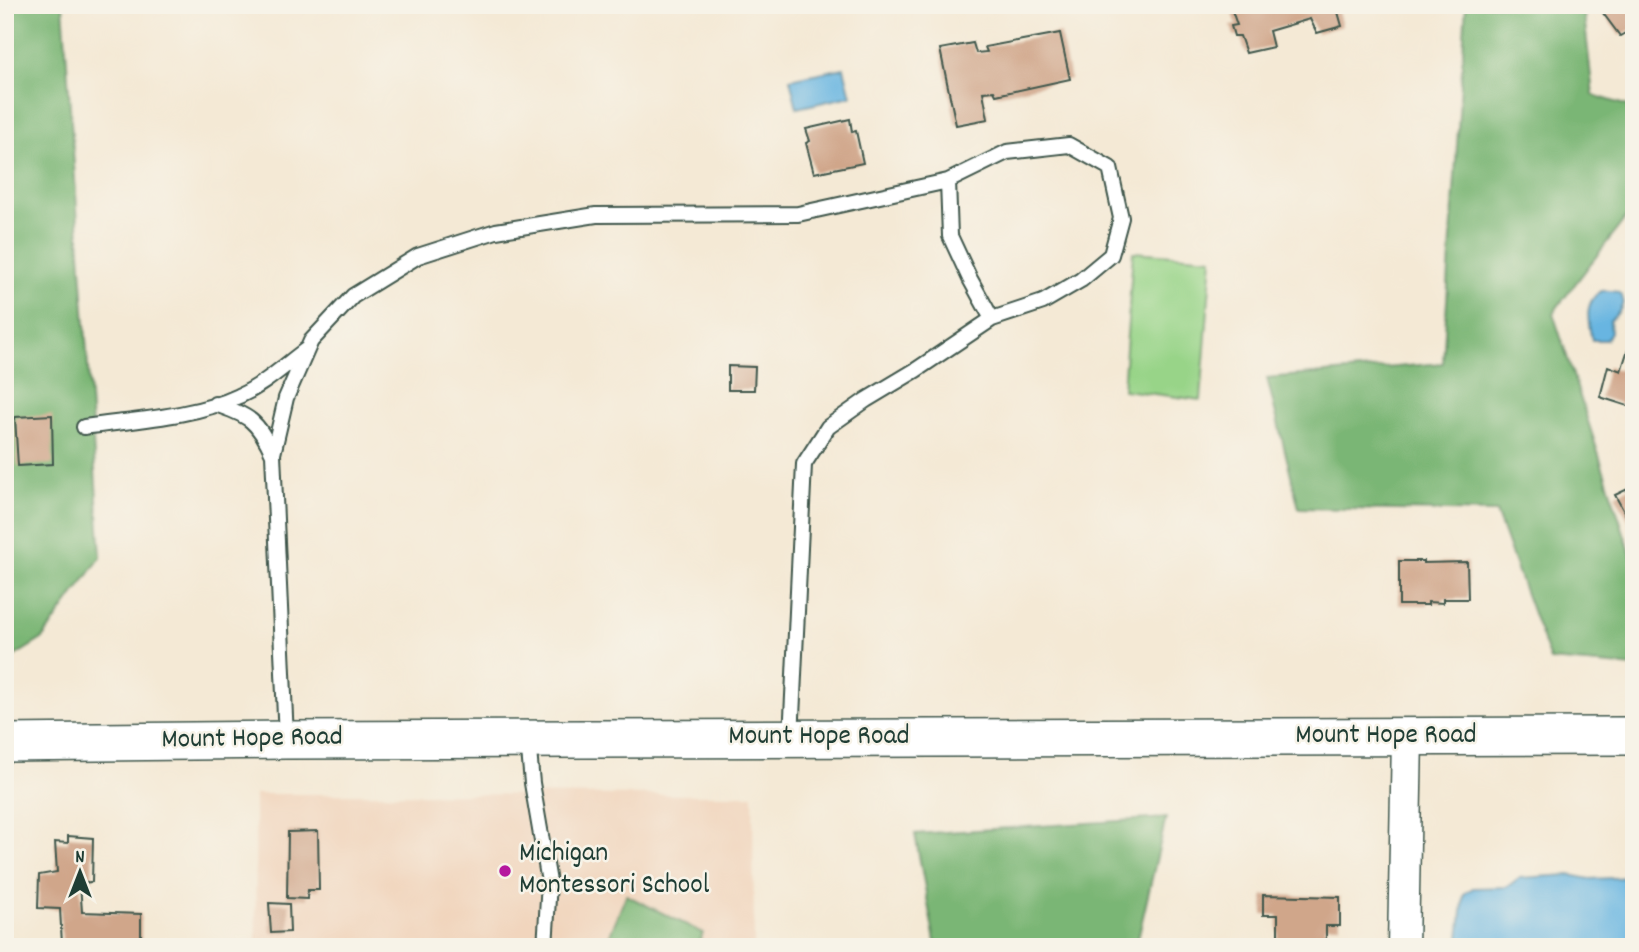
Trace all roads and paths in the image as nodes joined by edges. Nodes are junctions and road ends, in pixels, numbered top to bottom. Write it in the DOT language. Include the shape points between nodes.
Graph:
graph roads {
  1 [pos="948,181"];
  2 [pos="992,318"];
  3 [pos="308,349"];
  4 [pos="215,404"];
  5 [pos="84,427"];
  6 [pos="273,454"];
  7 [pos="1634,736"];
  8 [pos="1407,737"];
  9 [pos="791,738"];
  10 [pos="528,739"];
  11 [pos="286,740"];
  12 [pos="5,743"];
  13 [pos="545,947"];
  14 [pos="1403,947"];
  1 -- 2 [label="lane" via="950,236"];
  1 -- 2 [label="lane" via="1007,152 1069,145 1110,168 1121,218 1111,255 1081,280 1043,302"];
  1 -- 3 [label="lane" via="798,214 596,215 496,231 407,262 353,296"];
  2 -- 9 [label="lane" via="828,427 804,464"];
  3 -- 4 [label="lane" via="254,388"];
  3 -- 6 [label="lane" via="286,398"];
  4 -- 5 [label="lane" via="185,413"];
  4 -- 6 [label="lane" via="253,420"];
  6 -- 11 [label="lane"];
  7 -- 8 [label="street, Mount Hope Road"];
  8 -- 9 [label="street, Mount Hope Road"];
  8 -- 14 [label="street"];
  9 -- 10 [label="street, Mount Hope Road"];
  10 -- 11 [label="street, Mount Hope Road"];
  10 -- 13 [label="lane" via="549,882"];
  11 -- 12 [label="street, Mount Hope Road"];
}
